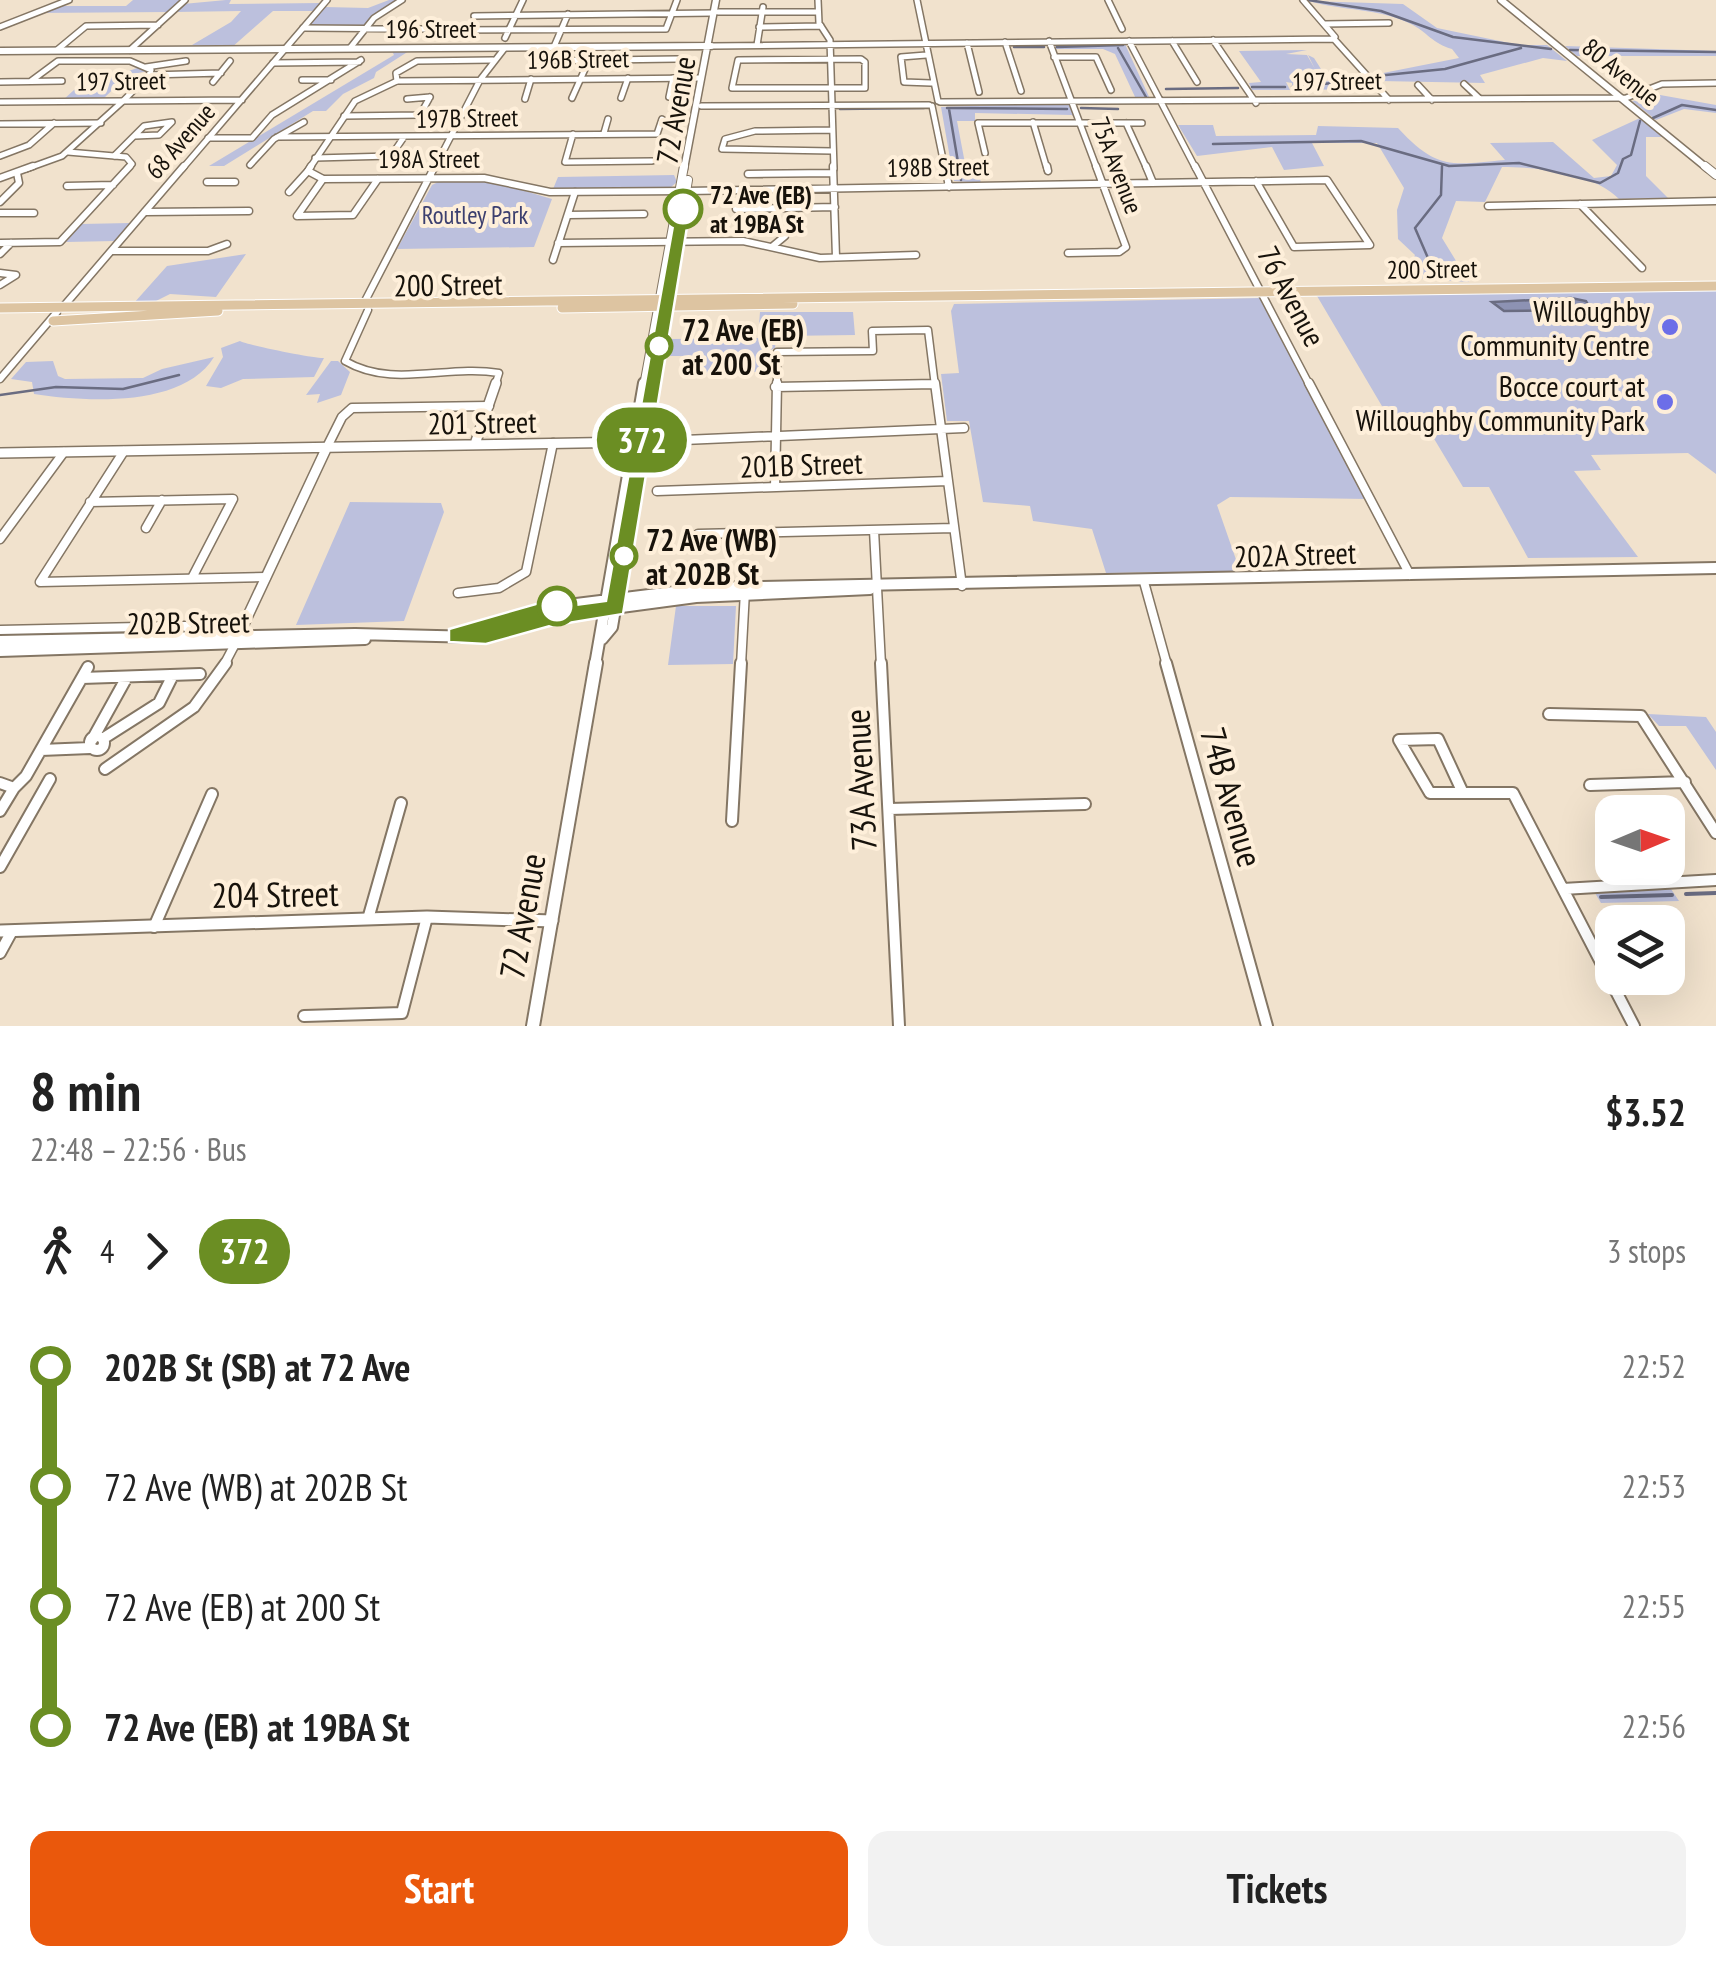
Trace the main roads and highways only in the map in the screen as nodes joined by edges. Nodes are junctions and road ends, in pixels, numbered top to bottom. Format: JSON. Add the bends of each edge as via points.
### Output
{"nodes":[{"id":1,"x":718,"y":0,"type":"edge"},
{"id":2,"x":1501,"y":0,"type":"edge"},
{"id":3,"x":716,"y":12,"type":"junction"},
{"id":4,"x":709,"y":46,"type":"junction"},
{"id":5,"x":0,"y":51,"type":"edge"},
{"id":6,"x":700,"y":93,"type":"junction"},
{"id":7,"x":1716,"y":175,"type":"edge"},
{"id":8,"x":683,"y":190,"type":"junction"},
{"id":9,"x":1716,"y":283,"type":"edge"},
{"id":10,"x":662,"y":303,"type":"junction"},
{"id":11,"x":366,"y":306,"type":"junction"},
{"id":12,"x":0,"y":310,"type":"edge"},
{"id":13,"x":57,"y":313,"type":"junction"},
{"id":14,"x":1716,"y":568,"type":"edge"},
{"id":15,"x":610,"y":604,"type":"junction"},
{"id":16,"x":0,"y":642,"type":"edge"},
{"id":17,"x":236,"y":642,"type":"junction"},
{"id":18,"x":0,"y":651,"type":"edge"},
{"id":19,"x":532,"y":1026,"type":"edge"}],
"edges":[{"from":1,"to":3,"type":"main road","name":"72 Avenue"},
{"from":2,"to":7,"type":"main road","name":"80 Avenue"},
{"from":3,"to":4,"type":"main road","name":"72 Avenue"},
{"from":3,"to":4,"type":"main road","name":"72 Avenue"},
{"from":4,"to":5,"type":"main road","name":"196 Street"},
{"from":4,"to":6,"type":"main road","name":"72 Avenue"},
{"from":4,"to":6,"type":"main road","name":"72 Avenue"},
{"from":6,"to":8,"type":"main road","name":"72 Avenue"},
{"from":6,"to":8,"type":"main road","name":"72 Avenue"},
{"from":8,"to":10,"type":"main road","name":"72 Avenue"},
{"from":9,"to":10,"type":"main road","name":"200 Street"},
{"from":10,"to":11,"type":"main road","name":"200 Street"},
{"from":10,"to":15,"type":"main road","name":"72 Avenue"},
{"from":11,"to":13,"type":"main road","name":"200 Street"},
{"from":11,"to":13,"type":"main road","name":"200 Street"},
{"from":12,"to":13,"type":"main road","name":"200 Street"},
{"from":14,"to":15,"type":"main road","name":"202A Street","via":[[745,592]]},
{"from":15,"to":17,"type":"main road","name":"202B Street","via":[[486,635]]},
{"from":15,"to":19,"type":"main road","name":"72 Avenue","via":[[612,628],[602,640]]},
{"from":16,"to":17,"type":"main road","name":"202B Street"},
{"from":17,"to":18,"type":"main road","name":"202B Street"}]}
